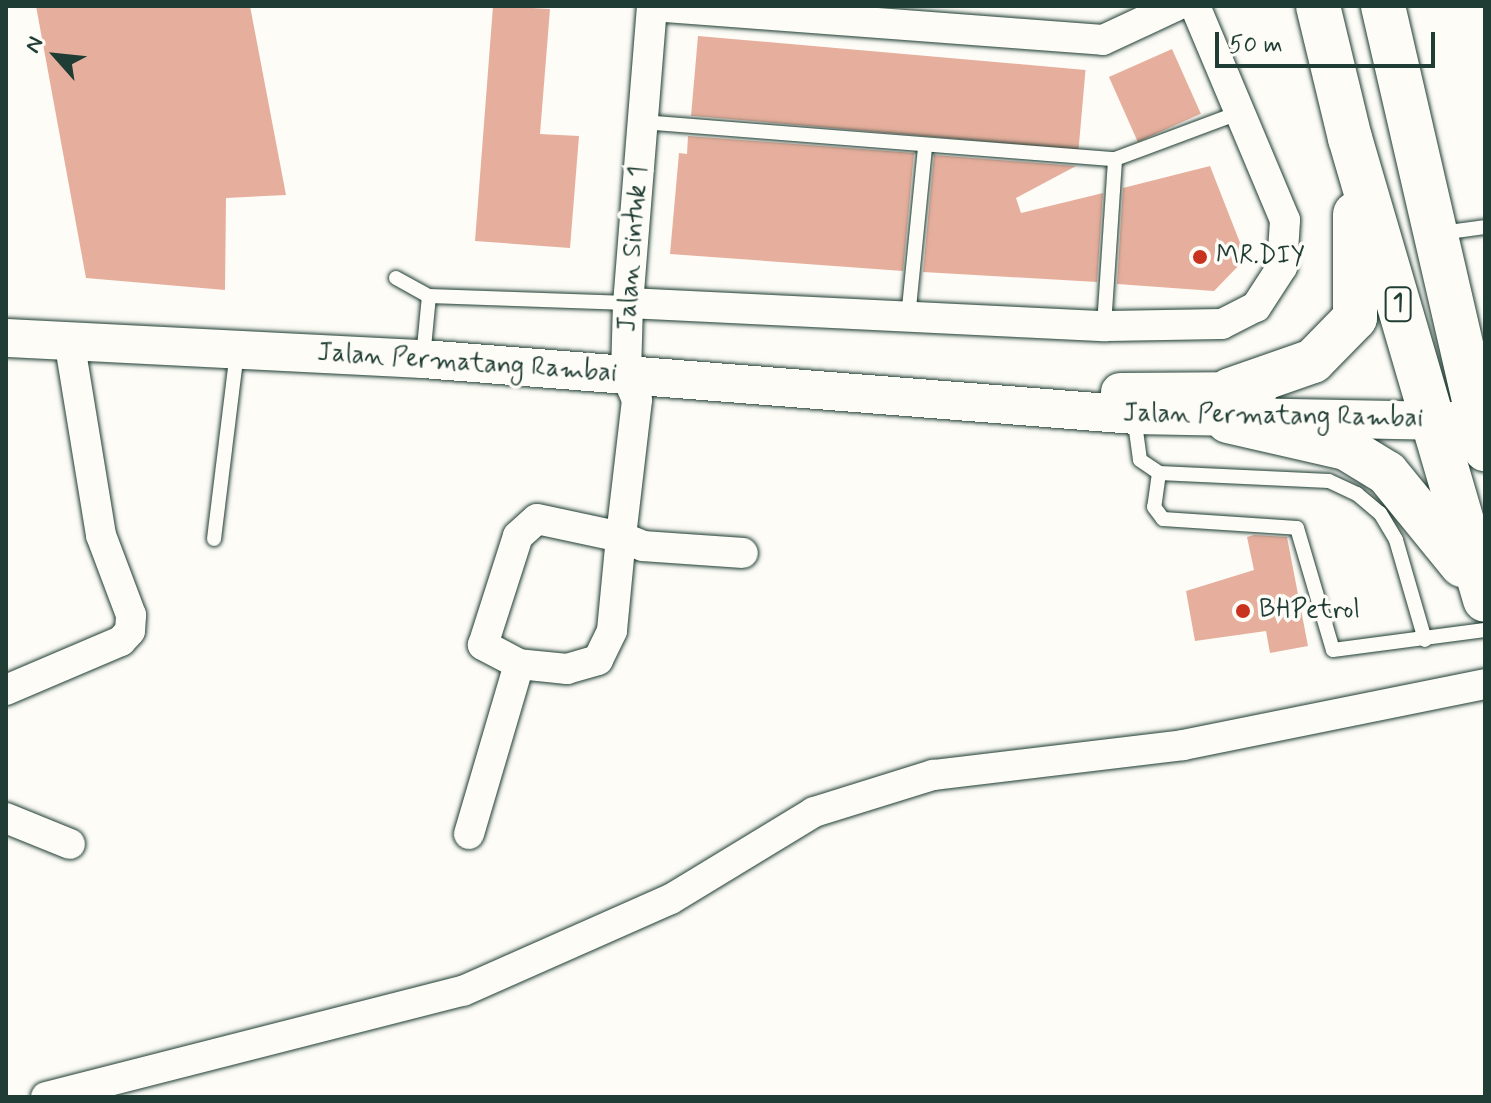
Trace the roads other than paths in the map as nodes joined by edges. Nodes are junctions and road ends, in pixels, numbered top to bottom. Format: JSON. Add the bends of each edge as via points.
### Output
{"nodes":[{"id":1,"x":652,"y":6,"type":"edge"},
{"id":2,"x":1176,"y":6,"type":"edge"},
{"id":3,"x":1195,"y":6,"type":"edge"},
{"id":4,"x":1318,"y":6,"type":"edge"},
{"id":5,"x":1383,"y":6,"type":"edge"},
{"id":6,"x":1241,"y":112,"type":"junction"},
{"id":7,"x":642,"y":122,"type":"junction"},
{"id":8,"x":1350,"y":138,"type":"junction"},
{"id":9,"x":925,"y":147,"type":"junction"},
{"id":10,"x":1115,"y":159,"type":"junction"},
{"id":11,"x":1485,"y":227,"type":"edge"},
{"id":12,"x":1437,"y":233,"type":"junction"},
{"id":13,"x":396,"y":278,"type":"dead end"},
{"id":14,"x":429,"y":296,"type":"junction"},
{"id":15,"x":628,"y":303,"type":"junction"},
{"id":16,"x":908,"y":318,"type":"junction"},
{"id":17,"x":1485,"y":324,"type":"edge"},
{"id":18,"x":1104,"y":326,"type":"junction"},
{"id":19,"x":6,"y":338,"type":"edge"},
{"id":20,"x":69,"y":340,"type":"junction"},
{"id":21,"x":237,"y":352,"type":"junction"},
{"id":22,"x":423,"y":359,"type":"junction"},
{"id":23,"x":626,"y":374,"type":"junction"},
{"id":24,"x":928,"y":395,"type":"junction"},
{"id":25,"x":1229,"y":405,"type":"junction"},
{"id":26,"x":1429,"y":408,"type":"junction"},
{"id":27,"x":1134,"y":415,"type":"junction"},
{"id":28,"x":1480,"y":417,"type":"edge"},
{"id":29,"x":1159,"y":473,"type":"junction"},
{"id":30,"x":621,"y":537,"type":"junction"},
{"id":31,"x":214,"y":539,"type":"dead end"},
{"id":32,"x":743,"y":553,"type":"dead end"},
{"id":33,"x":1484,"y":608,"type":"edge"},
{"id":34,"x":1425,"y":640,"type":"junction"},
{"id":35,"x":519,"y":664,"type":"junction"},
{"id":36,"x":1485,"y":684,"type":"edge"},
{"id":37,"x":6,"y":690,"type":"edge"},
{"id":38,"x":6,"y":818,"type":"edge"},
{"id":39,"x":469,"y":834,"type":"dead end"},
{"id":40,"x":70,"y":844,"type":"dead end"},
{"id":41,"x":46,"y":1097,"type":"edge"}],
"edges":[{"from":1,"to":2,"type":"street","via":[[1103,40]]},
{"from":1,"to":7,"type":"street","name":"Jalan Sintuk 1"},
{"from":3,"to":6,"type":"street"},
{"from":4,"to":8,"type":"highway","number":"1"},
{"from":5,"to":12,"type":"highway","number":"1"},
{"from":6,"to":10,"type":"lane"},
{"from":6,"to":18,"type":"street","via":[[1285,220],[1282,267],[1256,307],[1222,324]]},
{"from":7,"to":9,"type":"lane"},
{"from":7,"to":15,"type":"street","name":"Jalan Sintuk 1"},
{"from":8,"to":25,"type":"highway","via":[[1355,318],[1313,361]]},
{"from":8,"to":26,"type":"highway","number":"1"},
{"from":9,"to":10,"type":"lane"},
{"from":9,"to":16,"type":"lane"},
{"from":10,"to":18,"type":"lane"},
{"from":11,"to":12,"type":"lane"},
{"from":12,"to":17,"type":"highway"},
{"from":12,"to":28,"type":"highway","number":"1"},
{"from":13,"to":14,"type":"lane"},
{"from":14,"to":15,"type":"lane"},
{"from":14,"to":22,"type":"lane"},
{"from":15,"to":16,"type":"street"},
{"from":15,"to":23,"type":"street","name":"Jalan Sintuk 1"},
{"from":16,"to":18,"type":"street"},
{"from":19,"to":20,"type":"street","name":"Jalan Permatang Rambai"},
{"from":20,"to":21,"type":"street","name":"Jalan Permatang Rambai"},
{"from":20,"to":37,"type":"street","via":[[101,535],[131,615],[130,631],[121,641]]},
{"from":21,"to":22,"type":"street","name":"Jalan Permatang Rambai"},
{"from":21,"to":31,"type":"lane"},
{"from":22,"to":23,"type":"street","name":"Jalan Permatang Rambai"},
{"from":23,"to":24,"type":"street","name":"Jalan Permatang Rambai"},
{"from":23,"to":30,"type":"street","name":"Jalan Sintuk 1","via":[[637,400]]},
{"from":24,"to":25,"type":"street","name":"Jalan Permatang Rambai"},
{"from":24,"to":27,"type":"street","name":"Jalan Permatang Rambai"},
{"from":25,"to":26,"type":"street","name":"Jalan Permatang Rambai"},
{"from":25,"to":27,"type":"street","name":"Jalan Permatang Rambai"},
{"from":25,"to":33,"type":"highway","via":[[1346,448],[1387,473]]},
{"from":26,"to":28,"type":"street","name":"Jalan Permatang Rambai"},
{"from":26,"to":33,"type":"highway","number":"1"},
{"from":27,"to":29,"type":"lane","via":[[1140,460]]},
{"from":29,"to":34,"type":"lane","via":[[1329,481],[1357,494],[1380,513],[1396,540]]},
{"from":29,"to":34,"type":"lane","via":[[1154,507],[1163,519],[1297,528],[1333,650]]},
{"from":30,"to":32,"type":"street","name":"Jalan Sintuk 1","via":[[643,546]]},
{"from":30,"to":35,"type":"street","name":"Jalan Sintuk 1","via":[[612,631],[598,660],[567,669]]},
{"from":30,"to":35,"type":"street","name":"Jalan Sintuk 1","via":[[537,519],[526,524],[483,634],[492,653]]},
{"from":33,"to":34,"type":"lane"},
{"from":35,"to":39,"type":"street"},
{"from":36,"to":41,"type":"street","via":[[1183,745],[933,775],[814,812],[671,899],[463,991]]},
{"from":38,"to":40,"type":"street"}]}
